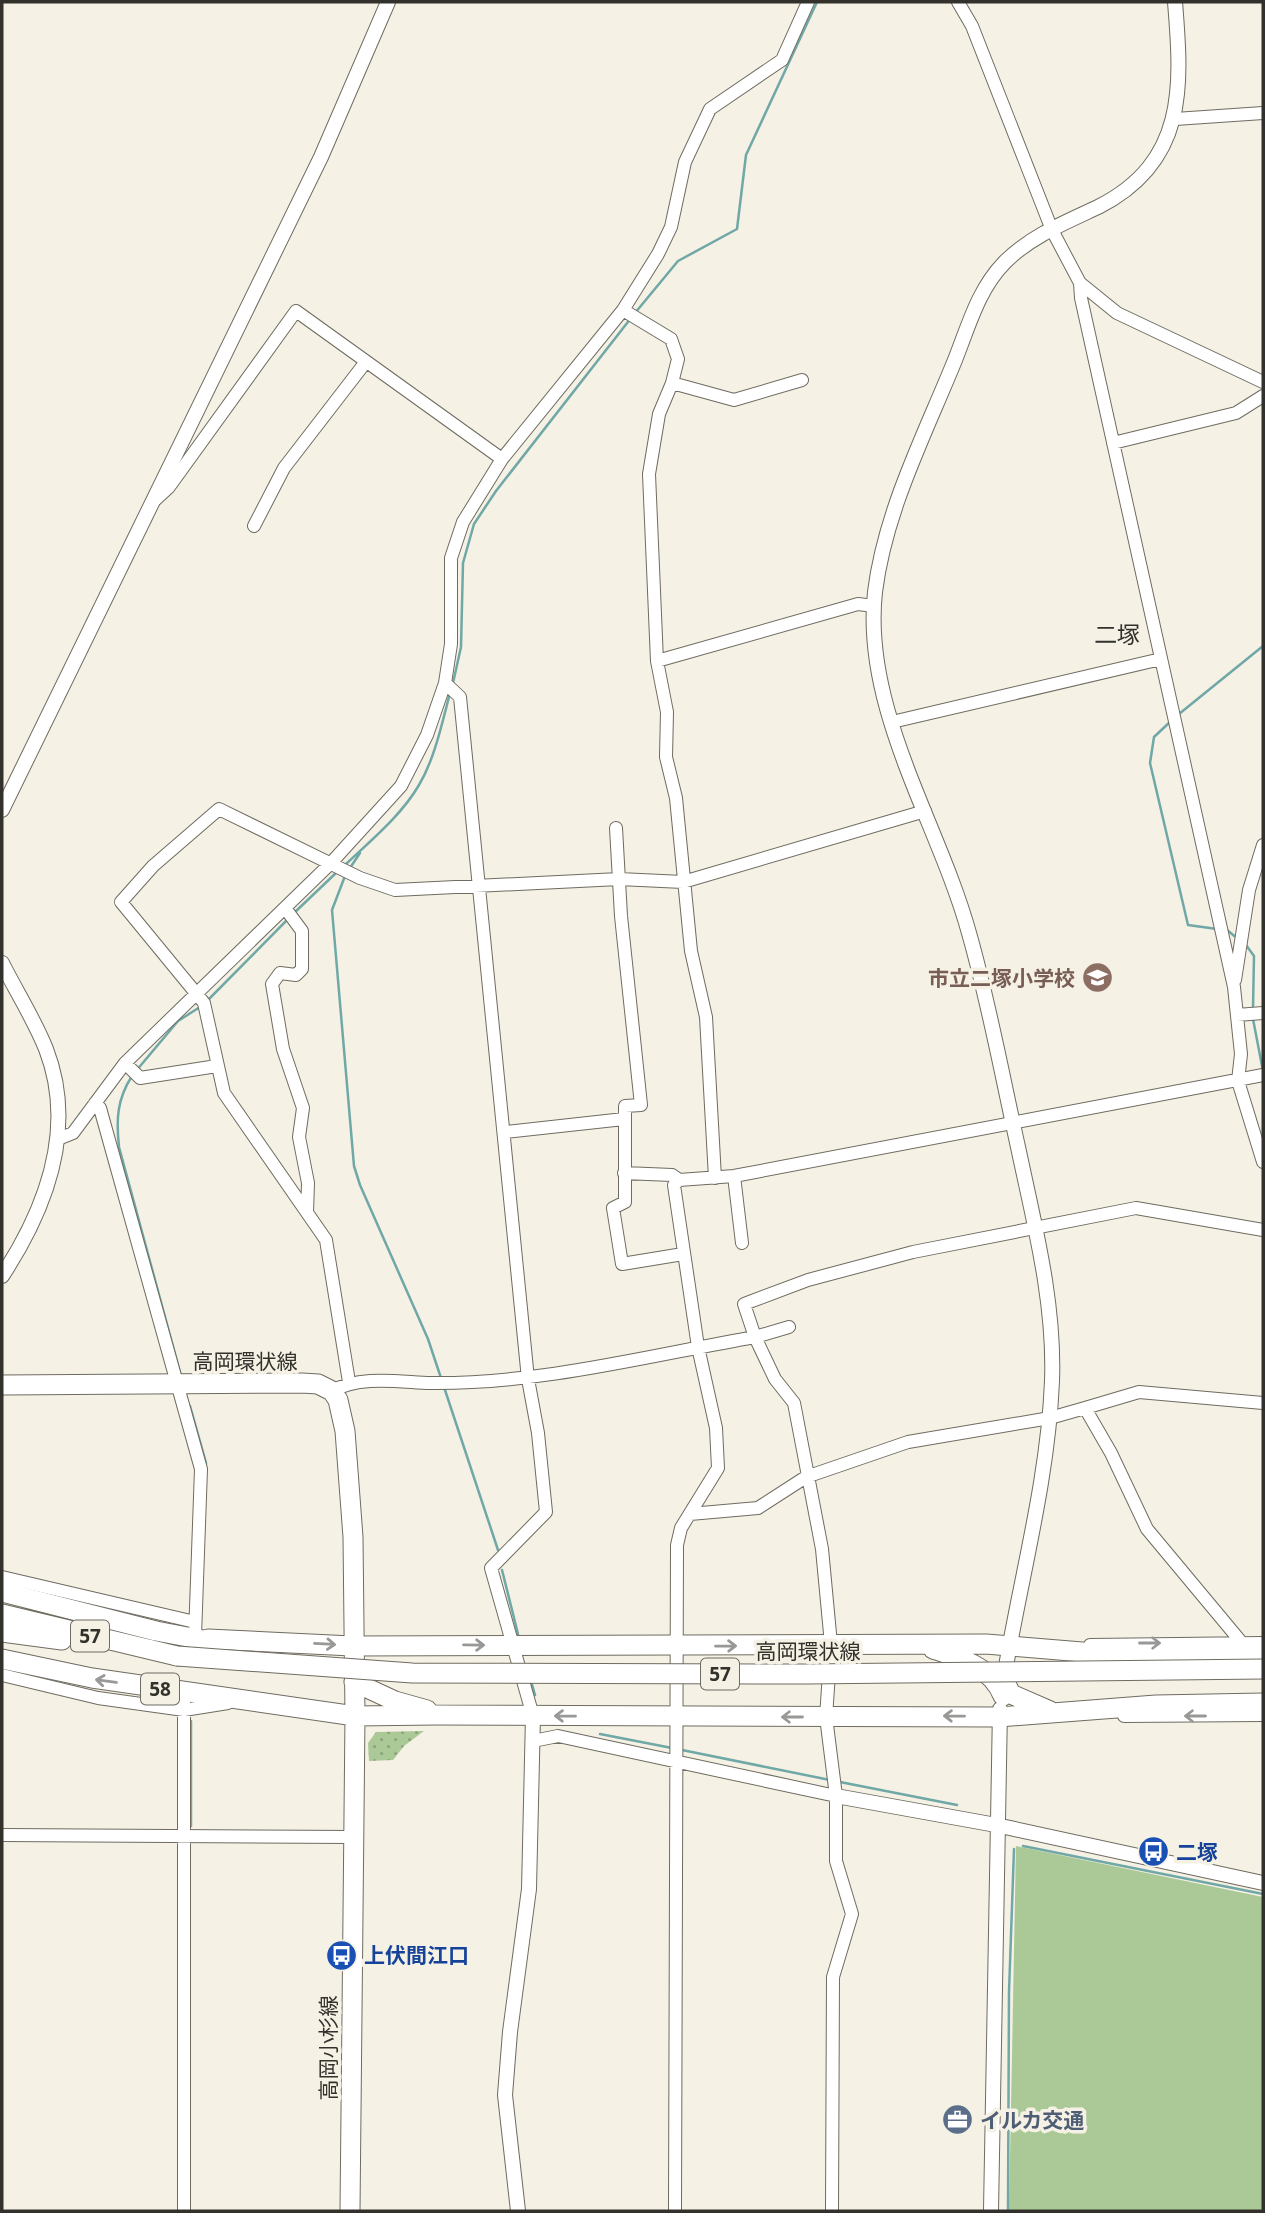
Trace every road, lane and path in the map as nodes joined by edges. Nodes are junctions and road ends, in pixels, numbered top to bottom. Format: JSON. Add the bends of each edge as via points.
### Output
{"nodes":[{"id":1,"x":388,"y":2,"type":"edge"},
{"id":2,"x":808,"y":2,"type":"edge"},
{"id":3,"x":958,"y":2,"type":"edge"},
{"id":4,"x":1175,"y":2,"type":"edge"},
{"id":5,"x":1263,"y":113,"type":"edge"},
{"id":6,"x":1175,"y":118,"type":"junction"},
{"id":7,"x":1052,"y":230,"type":"junction"},
{"id":8,"x":1080,"y":283,"type":"junction"},
{"id":9,"x":623,"y":310,"type":"junction"},
{"id":10,"x":365,"y":363,"type":"junction"},
{"id":11,"x":802,"y":380,"type":"dead end"},
{"id":12,"x":1263,"y":382,"type":"edge"},
{"id":13,"x":673,"y":383,"type":"junction"},
{"id":14,"x":1263,"y":396,"type":"edge"},
{"id":15,"x":1113,"y":443,"type":"junction"},
{"id":16,"x":502,"y":460,"type":"junction"},
{"id":17,"x":147,"y":508,"type":"junction"},
{"id":18,"x":254,"y":526,"type":"dead end"},
{"id":19,"x":874,"y":606,"type":"junction"},
{"id":20,"x":1161,"y":659,"type":"junction"},
{"id":21,"x":657,"y":662,"type":"junction"},
{"id":22,"x":445,"y":683,"type":"junction"},
{"id":23,"x":892,"y":722,"type":"junction"},
{"id":24,"x":2,"y":810,"type":"edge"},
{"id":25,"x":925,"y":811,"type":"junction"},
{"id":26,"x":616,"y":828,"type":"dead end"},
{"id":27,"x":1263,"y":845,"type":"edge"},
{"id":28,"x":331,"y":863,"type":"junction"},
{"id":29,"x":619,"y":879,"type":"junction"},
{"id":30,"x":683,"y":882,"type":"junction"},
{"id":31,"x":480,"y":886,"type":"junction"},
{"id":32,"x":285,"y":908,"type":"junction"},
{"id":33,"x":2,"y":963,"type":"edge"},
{"id":34,"x":1234,"y":987,"type":"junction"},
{"id":35,"x":197,"y":995,"type":"junction"},
{"id":36,"x":1263,"y":1013,"type":"edge"},
{"id":37,"x":1237,"y":1015,"type":"junction"},
{"id":38,"x":125,"y":1063,"type":"junction"},
{"id":39,"x":217,"y":1066,"type":"junction"},
{"id":40,"x":1263,"y":1075,"type":"edge"},
{"id":41,"x":1238,"y":1081,"type":"junction"},
{"id":42,"x":95,"y":1103,"type":"junction"},
{"id":43,"x":624,"y":1119,"type":"junction"},
{"id":44,"x":1012,"y":1121,"type":"junction"},
{"id":45,"x":505,"y":1132,"type":"junction"},
{"id":46,"x":58,"y":1139,"type":"junction"},
{"id":47,"x":1263,"y":1162,"type":"edge"},
{"id":48,"x":624,"y":1173,"type":"junction"},
{"id":49,"x":734,"y":1176,"type":"junction"},
{"id":50,"x":715,"y":1178,"type":"junction"},
{"id":51,"x":679,"y":1180,"type":"junction"},
{"id":52,"x":307,"y":1212,"type":"junction"},
{"id":53,"x":1035,"y":1226,"type":"junction"},
{"id":54,"x":1263,"y":1230,"type":"edge"},
{"id":55,"x":742,"y":1242,"type":"dead end"},
{"id":56,"x":683,"y":1254,"type":"junction"},
{"id":57,"x":2,"y":1276,"type":"edge"},
{"id":58,"x":789,"y":1327,"type":"dead end"},
{"id":59,"x":755,"y":1337,"type":"junction"},
{"id":60,"x":698,"y":1347,"type":"junction"},
{"id":61,"x":528,"y":1379,"type":"junction"},
{"id":62,"x":179,"y":1384,"type":"junction"},
{"id":63,"x":2,"y":1385,"type":"edge"},
{"id":64,"x":340,"y":1386,"type":"junction"},
{"id":65,"x":1263,"y":1403,"type":"edge"},
{"id":66,"x":1085,"y":1408,"type":"junction"},
{"id":67,"x":1050,"y":1418,"type":"junction"},
{"id":68,"x":806,"y":1477,"type":"junction"},
{"id":69,"x":690,"y":1514,"type":"junction"},
{"id":70,"x":2,"y":1577,"type":"edge"},
{"id":71,"x":2,"y":1592,"type":"edge"},
{"id":72,"x":2,"y":1614,"type":"edge"},
{"id":73,"x":2,"y":1632,"type":"edge"},
{"id":74,"x":199,"y":1632,"type":"junction"},
{"id":75,"x":1242,"y":1643,"type":"junction"},
{"id":76,"x":1263,"y":1643,"type":"edge"},
{"id":77,"x":406,"y":1644,"type":"junction"},
{"id":78,"x":831,"y":1644,"type":"junction"},
{"id":79,"x":915,"y":1644,"type":"junction"},
{"id":80,"x":352,"y":1646,"type":"junction"},
{"id":81,"x":514,"y":1646,"type":"junction"},
{"id":82,"x":677,"y":1647,"type":"junction"},
{"id":83,"x":1010,"y":1647,"type":"junction"},
{"id":84,"x":1058,"y":1648,"type":"junction"},
{"id":85,"x":177,"y":1656,"type":"junction"},
{"id":86,"x":1263,"y":1656,"type":"edge"},
{"id":87,"x":2,"y":1659,"type":"edge"},
{"id":88,"x":1263,"y":1669,"type":"edge"},
{"id":89,"x":2,"y":1675,"type":"edge"},
{"id":90,"x":354,"y":1680,"type":"junction"},
{"id":91,"x":1003,"y":1688,"type":"junction"},
{"id":92,"x":184,"y":1701,"type":"junction"},
{"id":93,"x":1263,"y":1703,"type":"edge"},
{"id":94,"x":320,"y":1711,"type":"junction"},
{"id":95,"x":1060,"y":1712,"type":"junction"},
{"id":96,"x":445,"y":1715,"type":"junction"},
{"id":97,"x":355,"y":1716,"type":"junction"},
{"id":98,"x":533,"y":1716,"type":"junction"},
{"id":99,"x":1263,"y":1716,"type":"edge"},
{"id":100,"x":677,"y":1717,"type":"junction"},
{"id":101,"x":826,"y":1717,"type":"junction"},
{"id":102,"x":999,"y":1717,"type":"junction"},
{"id":103,"x":533,"y":1741,"type":"junction"},
{"id":104,"x":677,"y":1763,"type":"junction"},
{"id":105,"x":836,"y":1796,"type":"junction"},
{"id":106,"x":996,"y":1825,"type":"junction"},
{"id":107,"x":2,"y":1835,"type":"edge"},
{"id":108,"x":183,"y":1835,"type":"junction"},
{"id":109,"x":352,"y":1837,"type":"junction"},
{"id":110,"x":1263,"y":1882,"type":"edge"},
{"id":111,"x":184,"y":2211,"type":"edge"},
{"id":112,"x":349,"y":2211,"type":"edge"},
{"id":113,"x":517,"y":2211,"type":"edge"},
{"id":114,"x":675,"y":2211,"type":"edge"},
{"id":115,"x":832,"y":2211,"type":"edge"},
{"id":116,"x":991,"y":2211,"type":"edge"}],
"edges":[{"from":1,"to":17,"type":"street","via":[[315,169]]},
{"from":2,"to":9,"type":"street","via":[[782,60],[710,109],[685,162],[671,227]]},
{"from":3,"to":7,"type":"street","via":[[972,26]]},
{"from":4,"to":6,"type":"street","via":[[1180,65]]},
{"from":5,"to":6,"type":"street"},
{"from":6,"to":7,"type":"street","via":[[1159,152],[1140,177],[1114,199]]},
{"from":7,"to":8,"type":"street"},
{"from":7,"to":19,"type":"street","via":[[1003,264],[976,304],[896,509]]},
{"from":8,"to":12,"type":"street","via":[[1117,313]]},
{"from":8,"to":15,"type":"street"},
{"from":9,"to":13,"type":"street","via":[[671,339],[678,359]]},
{"from":9,"to":16,"type":"street"},
{"from":10,"to":16,"type":"street"},
{"from":10,"to":17,"type":"street","via":[[296,311],[169,487]]},
{"from":10,"to":18,"type":"street","via":[[284,468]]},
{"from":11,"to":13,"type":"street","via":[[734,400]]},
{"from":13,"to":21,"type":"street","via":[[659,414],[649,474]]},
{"from":14,"to":15,"type":"street","via":[[1236,413]]},
{"from":15,"to":20,"type":"street"},
{"from":16,"to":22,"type":"street","via":[[463,522],[451,558],[451,644]]},
{"from":17,"to":24,"type":"street"},
{"from":19,"to":21,"type":"street","via":[[858,604]]},
{"from":19,"to":23,"type":"street","via":[[877,668]]},
{"from":20,"to":23,"type":"street"},
{"from":20,"to":34,"type":"street"},
{"from":21,"to":30,"type":"street","via":[[667,712],[666,758],[676,798]]},
{"from":22,"to":28,"type":"street","via":[[427,735],[401,786]]},
{"from":22,"to":31,"type":"street","via":[[460,697]]},
{"from":23,"to":25,"type":"street"},
{"from":25,"to":30,"type":"street"},
{"from":25,"to":44,"type":"street","via":[[968,927]]},
{"from":26,"to":29,"type":"street"},
{"from":27,"to":34,"type":"street","via":[[1248,890]]},
{"from":28,"to":31,"type":"street","via":[[395,890]]},
{"from":28,"to":32,"type":"street"},
{"from":28,"to":35,"type":"street","via":[[219,809],[153,866],[121,902]]},
{"from":29,"to":30,"type":"street"},
{"from":29,"to":31,"type":"street"},
{"from":29,"to":43,"type":"street","via":[[641,1105],[625,1106]]},
{"from":30,"to":50,"type":"street","via":[[691,951],[706,1017]]},
{"from":31,"to":45,"type":"street"},
{"from":32,"to":35,"type":"street"},
{"from":32,"to":52,"type":"street","via":[[302,931],[302,969],[296,975],[279,974],[272,984],[283,1049],[303,1108],[299,1137],[308,1183]]},
{"from":33,"to":46,"type":"street","via":[[46,1049]]},
{"from":34,"to":37,"type":"street"},
{"from":35,"to":38,"type":"street"},
{"from":35,"to":39,"type":"street","via":[[204,1003]]},
{"from":36,"to":37,"type":"street"},
{"from":37,"to":41,"type":"street"},
{"from":38,"to":39,"type":"street","via":[[140,1078]]},
{"from":38,"to":42,"type":"street"},
{"from":39,"to":52,"type":"street","via":[[224,1093]]},
{"from":40,"to":41,"type":"street"},
{"from":41,"to":44,"type":"street"},
{"from":41,"to":47,"type":"street"},
{"from":42,"to":46,"type":"street","via":[[73,1133]]},
{"from":42,"to":62,"type":"street"},
{"from":43,"to":45,"type":"street"},
{"from":43,"to":48,"type":"street"},
{"from":44,"to":49,"type":"street"},
{"from":44,"to":53,"type":"street"},
{"from":45,"to":61,"type":"street"},
{"from":46,"to":57,"type":"street","via":[[45,1198]]},
{"from":48,"to":51,"type":"street","via":[[671,1175]]},
{"from":48,"to":56,"type":"street","via":[[625,1202],[613,1208],[622,1264]]},
{"from":49,"to":50,"type":"street"},
{"from":49,"to":55,"type":"street"},
{"from":50,"to":51,"type":"street"},
{"from":51,"to":56,"type":"street","via":[[674,1185]]},
{"from":52,"to":64,"type":"street","via":[[326,1240]]},
{"from":53,"to":54,"type":"street","via":[[1136,1208]]},
{"from":53,"to":59,"type":"street","via":[[900,1255],[808,1280],[744,1304]]},
{"from":53,"to":67,"type":"street","via":[[1052,1342]]},
{"from":56,"to":60,"type":"street"},
{"from":58,"to":59,"type":"street"},
{"from":59,"to":60,"type":"street"},
{"from":59,"to":68,"type":"street","via":[[775,1378],[794,1403]]},
{"from":60,"to":61,"type":"street"},
{"from":60,"to":69,"type":"street","via":[[716,1428],[718,1468]]},
{"from":61,"to":64,"type":"street"},
{"from":61,"to":81,"type":"street","via":[[546,1512],[491,1568]]},
{"from":62,"to":63,"type":"main road","name":"高岡環状線"},
{"from":62,"to":64,"type":"main road","name":"高岡環状線"},
{"from":62,"to":74,"type":"street","via":[[201,1469]]},
{"from":64,"to":80,"type":"main road","via":[[353,1537]]},
{"from":65,"to":66,"type":"street","via":[[1139,1392]]},
{"from":66,"to":67,"type":"street"},
{"from":66,"to":75,"type":"street","via":[[1147,1529]]},
{"from":67,"to":68,"type":"street","via":[[908,1442]]},
{"from":67,"to":83,"type":"street"},
{"from":68,"to":69,"type":"street","via":[[758,1508]]},
{"from":68,"to":78,"type":"street","via":[[822,1549]]},
{"from":69,"to":82,"type":"street","via":[[677,1545]]},
{"from":70,"to":74,"type":"street"},
{"from":71,"to":74,"type":"main road","via":[[156,1631]]},
{"from":72,"to":85,"type":"main road","name":"高岡環状線","number":"57"},
{"from":73,"to":85,"type":"main road","name":"高岡環状線","number":"57"},
{"from":74,"to":80,"type":"main road","one_way":true},
{"from":74,"to":90,"type":"main road","via":[[235,1648],[299,1657]]},
{"from":75,"to":76,"type":"street"},
{"from":84,"to":75,"type":"street","one_way":true},
{"from":77,"to":80,"type":"main road","number":"57"},
{"from":77,"to":81,"type":"main road","number":"57","one_way":true},
{"from":77,"to":90,"type":"main road"},
{"from":78,"to":79,"type":"main road","number":"57"},
{"from":82,"to":78,"type":"main road","number":"57","one_way":true},
{"from":78,"to":101,"type":"street"},
{"from":79,"to":83,"type":"main road","number":"57"},
{"from":79,"to":91,"type":"main road","via":[[981,1669]]},
{"from":80,"to":90,"type":"main road"},
{"from":81,"to":82,"type":"main road","number":"57"},
{"from":81,"to":98,"type":"street"},
{"from":82,"to":100,"type":"street"},
{"from":83,"to":84,"type":"main road","number":"57"},
{"from":83,"to":91,"type":"street"},
{"from":84,"to":86,"type":"main road","number":"57","via":[[1143,1657]]},
{"from":85,"to":88,"type":"main road","name":"高岡環状線","number":"57","bridge":true,"via":[[412,1673]]},
{"from":92,"to":87,"type":"main road","number":"58","one_way":true},
{"from":89,"to":92,"type":"street","via":[[98,1698]]},
{"from":90,"to":94,"type":"main road"},
{"from":90,"to":96,"type":"main road","via":[[395,1701]]},
{"from":90,"to":97,"type":"main road"},
{"from":91,"to":95,"type":"main road"},
{"from":91,"to":102,"type":"street"},
{"from":92,"to":94,"type":"main road","number":"58","via":[[243,1700]]},
{"from":92,"to":108,"type":"street"},
{"from":93,"to":95,"type":"main road","number":"57"},
{"from":94,"to":97,"type":"main road","number":"58"},
{"from":99,"to":95,"type":"street","one_way":true},
{"from":95,"to":102,"type":"main road","number":"57"},
{"from":96,"to":97,"type":"main road","number":"57"},
{"from":96,"to":98,"type":"main road","number":"57"},
{"from":97,"to":109,"type":"main road","name":"高岡小杉線"},
{"from":100,"to":98,"type":"main road","number":"57","one_way":true},
{"from":98,"to":103,"type":"street"},
{"from":101,"to":100,"type":"main road","number":"57","one_way":true},
{"from":100,"to":104,"type":"street"},
{"from":102,"to":101,"type":"main road","number":"57","one_way":true},
{"from":101,"to":105,"type":"street"},
{"from":102,"to":106,"type":"street"},
{"from":103,"to":104,"type":"street","via":[[558,1736]]},
{"from":103,"to":113,"type":"street","via":[[528,1889],[505,2095]]},
{"from":104,"to":105,"type":"street"},
{"from":104,"to":114,"type":"street"},
{"from":105,"to":106,"type":"street"},
{"from":105,"to":115,"type":"street","via":[[836,1861],[852,1914],[833,1977]]},
{"from":106,"to":110,"type":"street"},
{"from":106,"to":116,"type":"street"},
{"from":107,"to":108,"type":"street"},
{"from":108,"to":109,"type":"street"},
{"from":108,"to":111,"type":"street"},
{"from":109,"to":112,"type":"main road","name":"高岡小杉線"}]}
